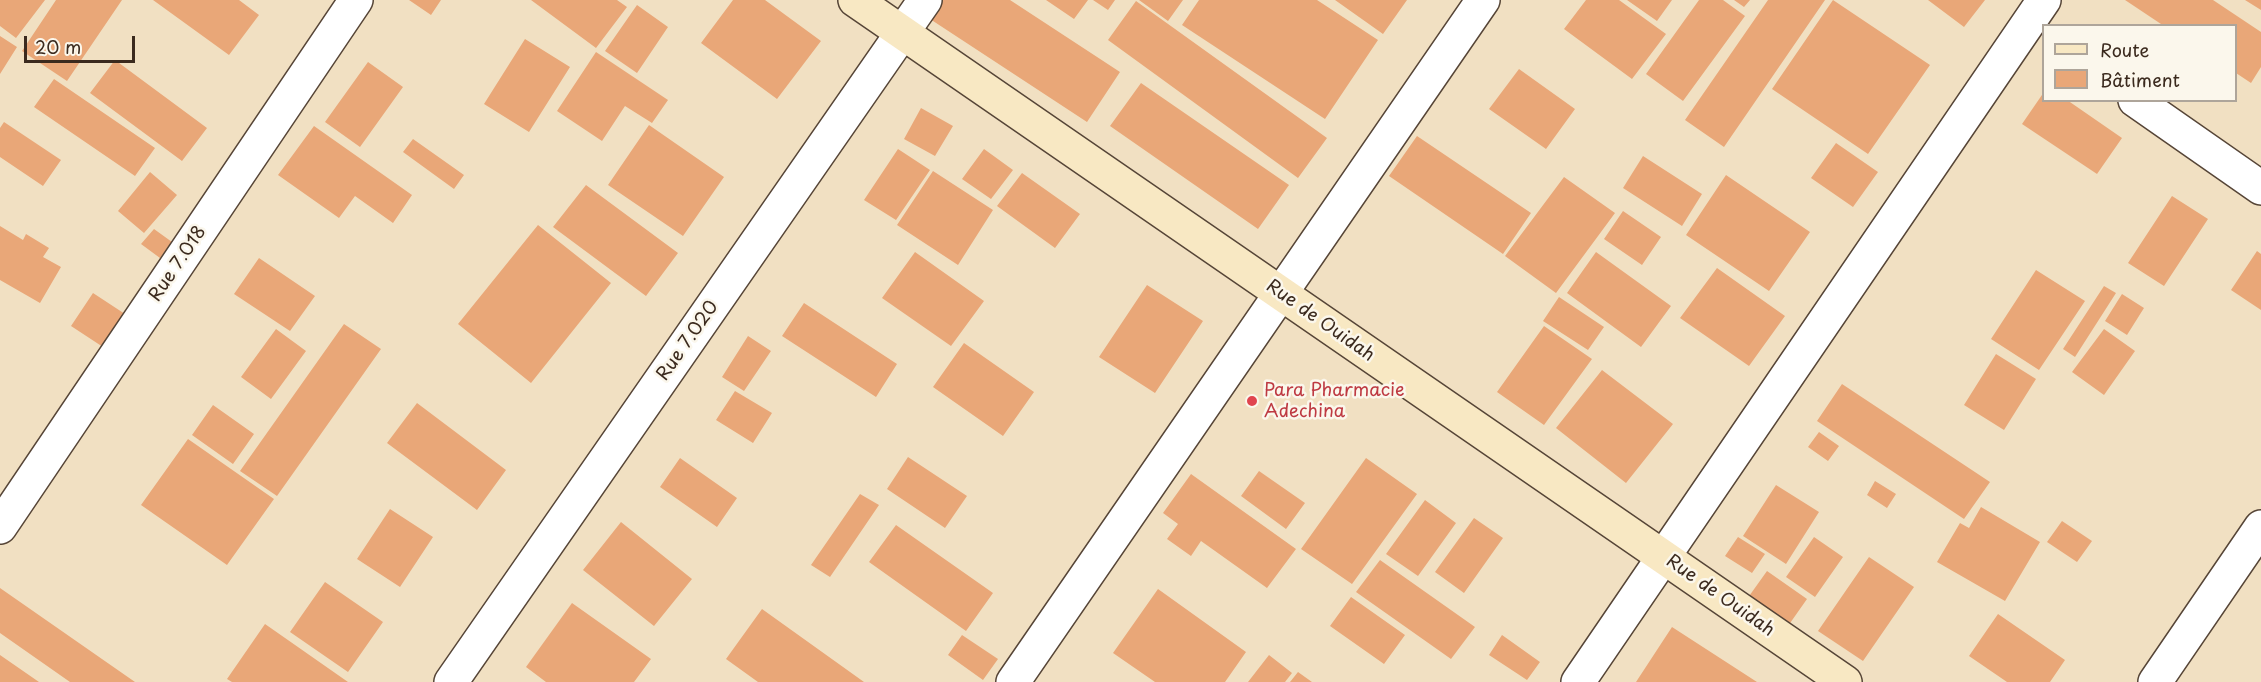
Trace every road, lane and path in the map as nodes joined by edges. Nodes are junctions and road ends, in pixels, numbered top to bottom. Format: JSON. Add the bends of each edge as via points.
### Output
{"nodes":[{"id":1,"x":356,"y":0,"type":"edge"},
{"id":2,"x":855,"y":0,"type":"edge"},
{"id":3,"x":925,"y":0,"type":"edge"},
{"id":4,"x":1483,"y":0,"type":"edge"},
{"id":5,"x":2038,"y":20,"type":"edge"},
{"id":6,"x":902,"y":33,"type":"junction"},
{"id":7,"x":2138,"y":102,"type":"edge"},
{"id":8,"x":2261,"y":188,"type":"edge"},
{"id":9,"x":1281,"y":294,"type":"junction"},
{"id":10,"x":0,"y":527,"type":"edge"},
{"id":11,"x":2261,"y":527,"type":"edge"},
{"id":12,"x":1663,"y":557,"type":"junction"},
{"id":13,"x":451,"y":682,"type":"edge"},
{"id":14,"x":1013,"y":682,"type":"edge"},
{"id":15,"x":1578,"y":682,"type":"edge"},
{"id":16,"x":1845,"y":682,"type":"edge"},
{"id":17,"x":2155,"y":682,"type":"edge"}],
"edges":[{"from":1,"to":10,"type":"street","name":"Rue 7.018"},
{"from":2,"to":6,"type":"main road","name":"Rue de Ouidah"},
{"from":3,"to":6,"type":"street","name":"Rue 7.020"},
{"from":4,"to":9,"type":"street"},
{"from":5,"to":12,"type":"street"},
{"from":6,"to":9,"type":"main road","name":"Rue de Ouidah"},
{"from":6,"to":13,"type":"street","name":"Rue 7.020"},
{"from":7,"to":8,"type":"street"},
{"from":9,"to":12,"type":"main road","name":"Rue de Ouidah"},
{"from":9,"to":14,"type":"street"},
{"from":11,"to":17,"type":"street"},
{"from":12,"to":15,"type":"street"},
{"from":12,"to":16,"type":"main road","name":"Rue de Ouidah"}]}
